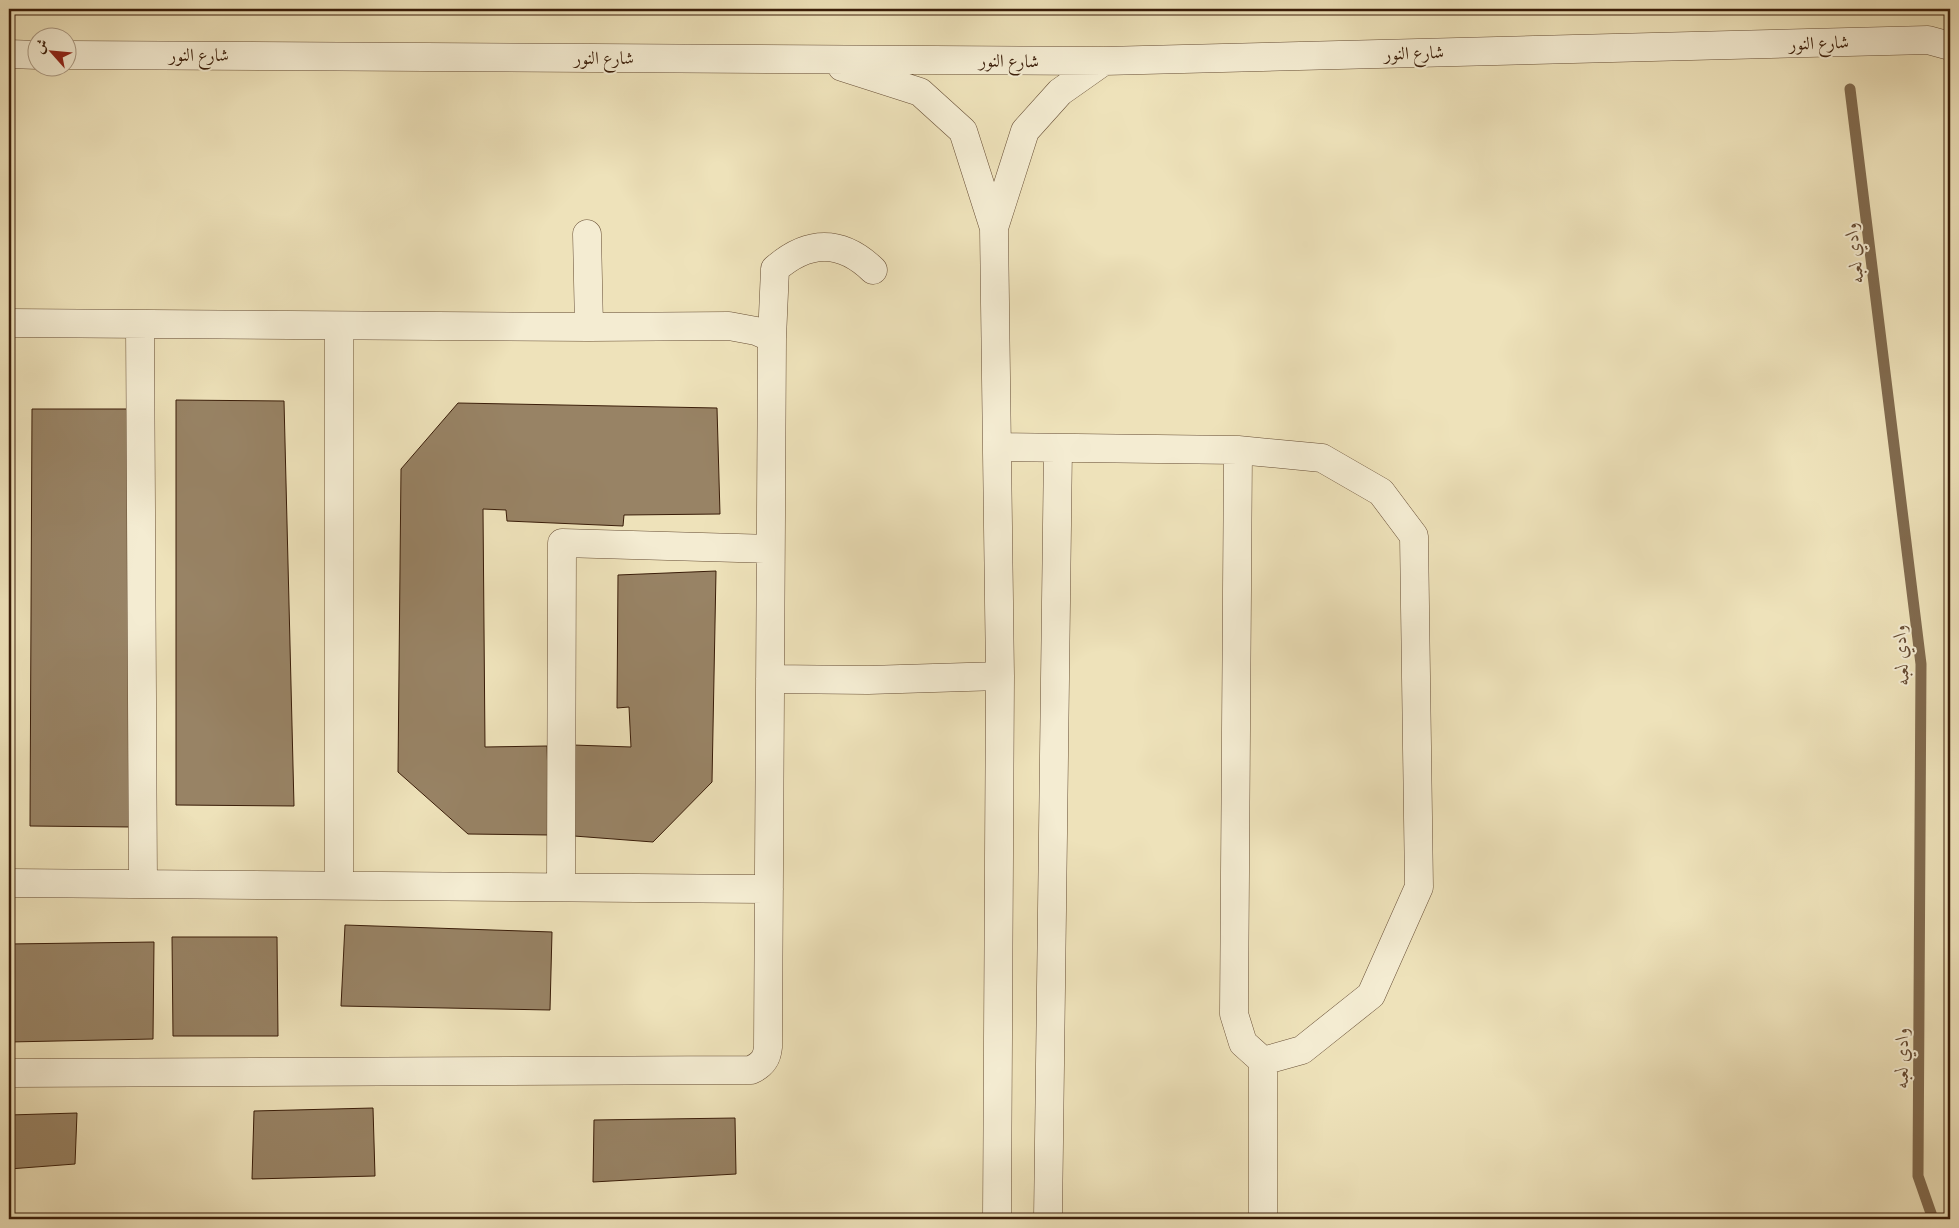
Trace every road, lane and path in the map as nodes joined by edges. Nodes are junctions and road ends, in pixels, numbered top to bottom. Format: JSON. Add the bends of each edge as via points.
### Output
{"nodes":[{"id":1,"x":1950,"y":46,"type":"edge"},
{"id":2,"x":9,"y":54,"type":"edge"},
{"id":3,"x":28,"y":55,"type":"edge"},
{"id":4,"x":78,"y":55,"type":"edge"},
{"id":5,"x":814,"y":59,"type":"junction"},
{"id":6,"x":1104,"y":62,"type":"junction"},
{"id":7,"x":994,"y":228,"type":"junction"},
{"id":8,"x":587,"y":234,"type":"dead end"},
{"id":9,"x":873,"y":270,"type":"dead end"},
{"id":10,"x":9,"y":323,"type":"edge"},
{"id":11,"x":140,"y":324,"type":"junction"},
{"id":12,"x":339,"y":326,"type":"junction"},
{"id":13,"x":589,"y":327,"type":"junction"},
{"id":14,"x":772,"y":338,"type":"junction"},
{"id":15,"x":997,"y":447,"type":"junction"},
{"id":16,"x":1058,"y":448,"type":"junction"},
{"id":17,"x":1238,"y":450,"type":"junction"},
{"id":18,"x":770,"y":549,"type":"junction"},
{"id":19,"x":1000,"y":676,"type":"junction"},
{"id":20,"x":770,"y":679,"type":"junction"},
{"id":21,"x":9,"y":883,"type":"edge"},
{"id":22,"x":143,"y":884,"type":"junction"},
{"id":23,"x":338,"y":885,"type":"junction"},
{"id":24,"x":561,"y":887,"type":"junction"},
{"id":25,"x":769,"y":889,"type":"junction"},
{"id":26,"x":1263,"y":1061,"type":"junction"},
{"id":27,"x":9,"y":1073,"type":"edge"},
{"id":28,"x":997,"y":1219,"type":"edge"},
{"id":29,"x":1048,"y":1219,"type":"edge"},
{"id":30,"x":1263,"y":1219,"type":"edge"}],
"edges":[{"from":1,"to":6,"type":"street","name":"شارع النور","via":[[1928,40]]},
{"from":2,"to":3,"type":"street"},
{"from":4,"to":5,"type":"street","name":"شارع النور"},
{"from":5,"to":6,"type":"street","name":"شارع النور"},
{"from":5,"to":7,"type":"street","via":[[920,92],[963,131]]},
{"from":6,"to":7,"type":"street","via":[[1060,92],[1026,131]]},
{"from":7,"to":15,"type":"street"},
{"from":8,"to":13,"type":"street"},
{"from":9,"to":14,"type":"street","via":[[847,251],[831,247],[815,247],[786,259],[775,270]]},
{"from":10,"to":11,"type":"street"},
{"from":11,"to":12,"type":"street"},
{"from":11,"to":22,"type":"street"},
{"from":12,"to":13,"type":"street"},
{"from":12,"to":23,"type":"street"},
{"from":13,"to":14,"type":"street","via":[[729,326]]},
{"from":14,"to":18,"type":"street"},
{"from":15,"to":16,"type":"street"},
{"from":15,"to":19,"type":"street"},
{"from":16,"to":17,"type":"street"},
{"from":16,"to":29,"type":"street"},
{"from":17,"to":26,"type":"street","via":[[1234,1014],[1243,1043]]},
{"from":17,"to":26,"type":"street","via":[[1322,458],[1381,492],[1414,536],[1419,887],[1371,994],[1302,1050]]},
{"from":18,"to":20,"type":"street"},
{"from":18,"to":24,"type":"street","via":[[562,543]]},
{"from":19,"to":20,"type":"street"},
{"from":19,"to":28,"type":"street"},
{"from":20,"to":25,"type":"street"},
{"from":21,"to":22,"type":"street"},
{"from":22,"to":23,"type":"street"},
{"from":23,"to":24,"type":"street"},
{"from":24,"to":25,"type":"street"},
{"from":25,"to":27,"type":"street","via":[[768,1047],[762,1063],[751,1070]]},
{"from":26,"to":30,"type":"street"}]}
